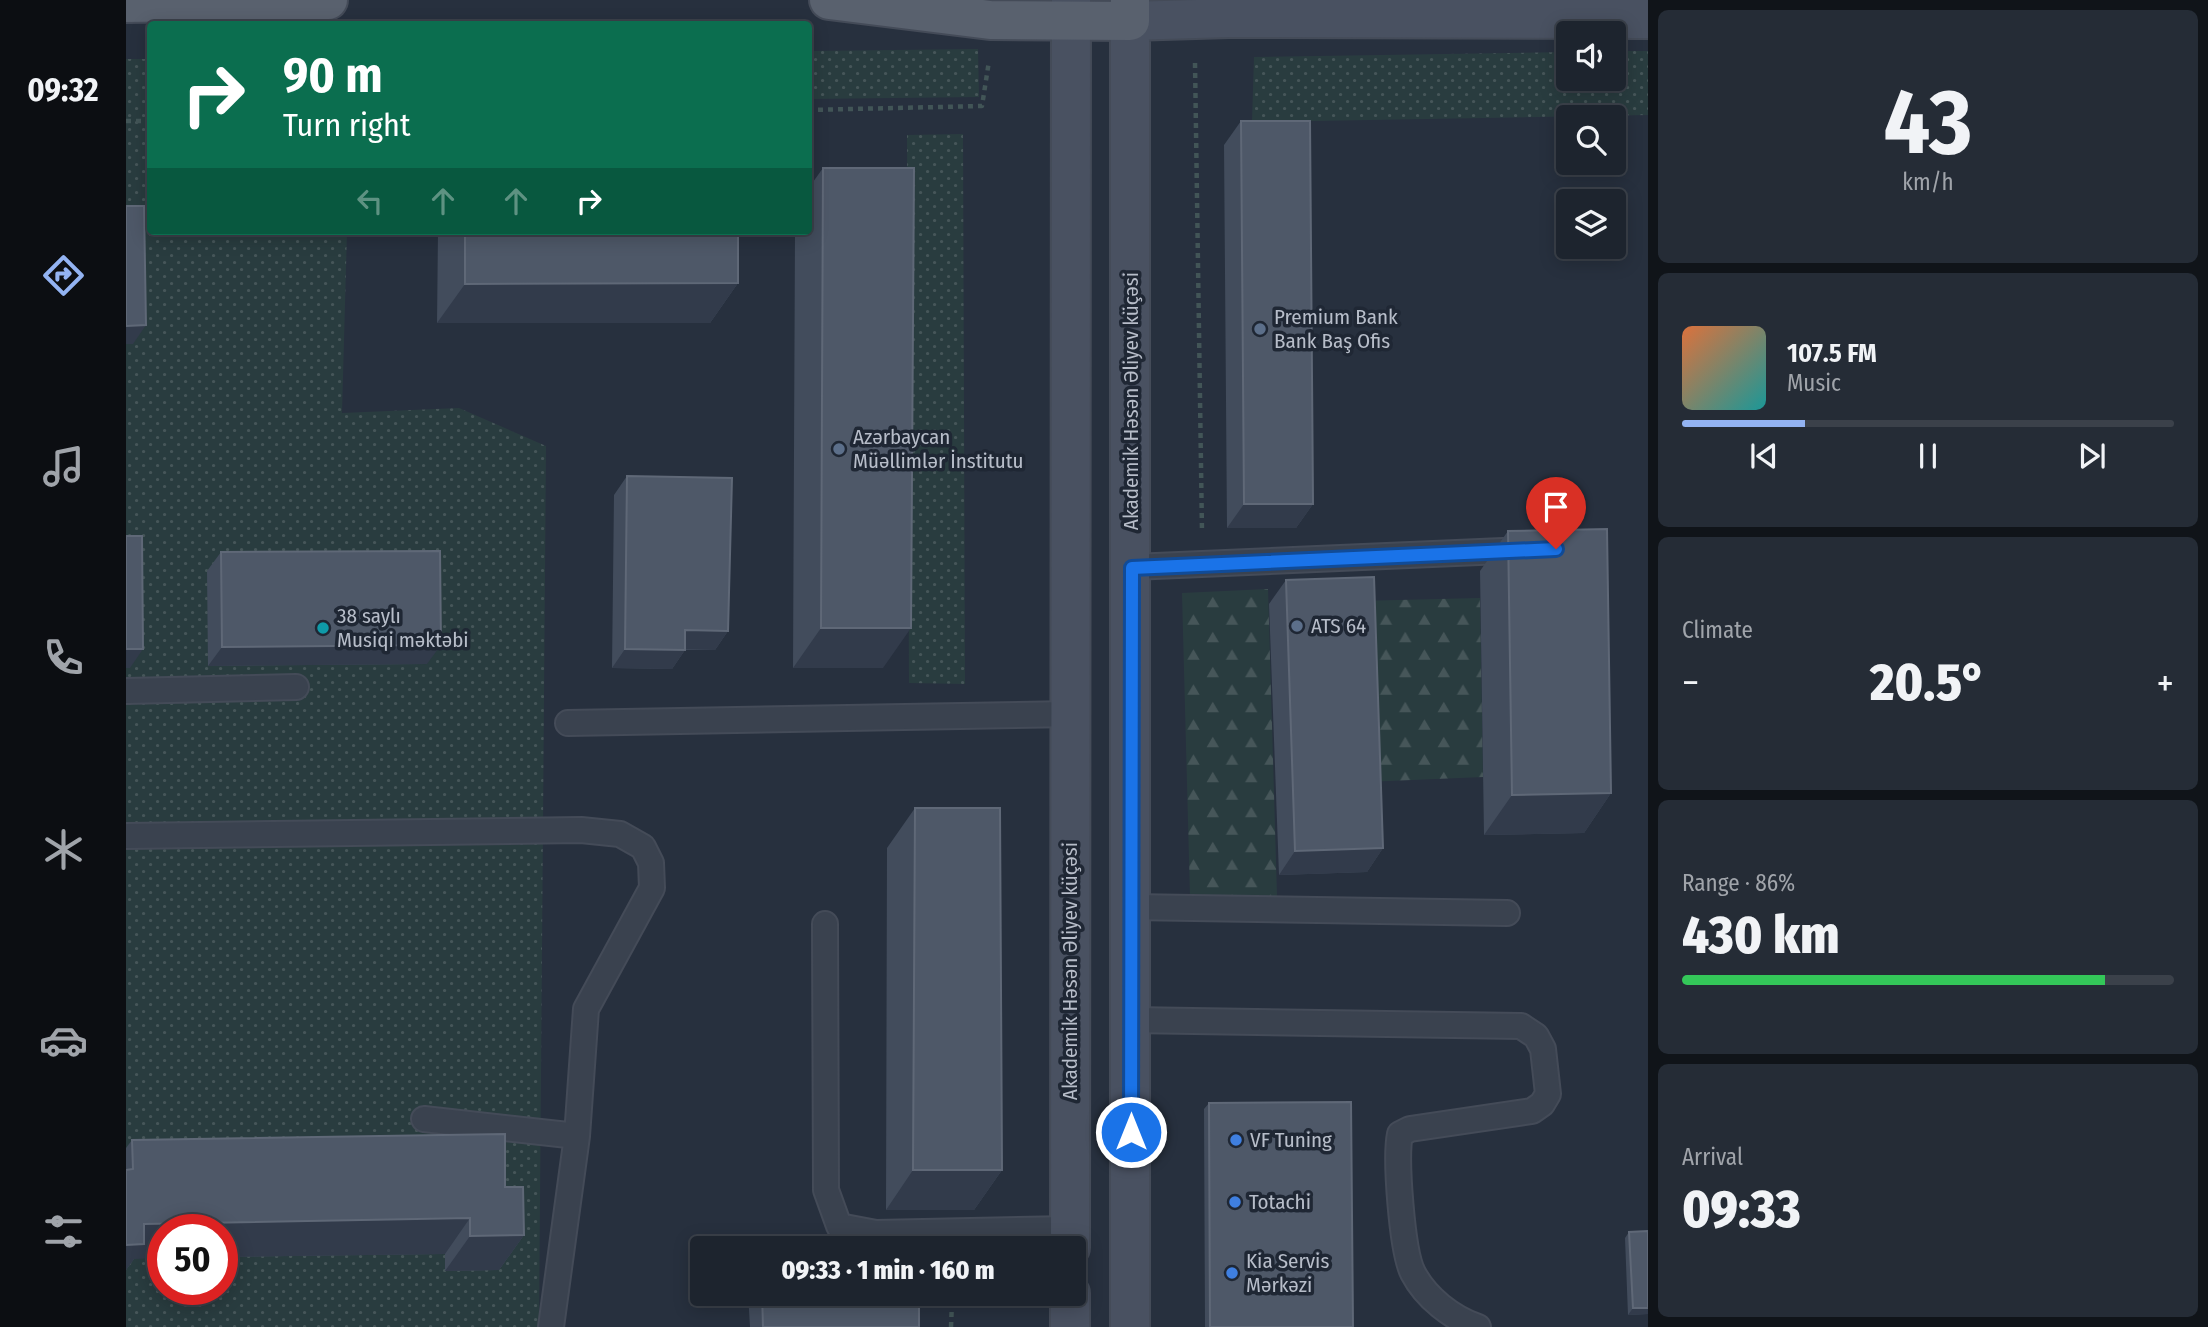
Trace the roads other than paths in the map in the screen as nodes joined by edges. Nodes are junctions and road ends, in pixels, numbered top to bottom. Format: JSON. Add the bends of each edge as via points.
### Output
{"nodes":[{"id":1,"x":328,"y":0,"type":"edge"},
{"id":2,"x":829,"y":0,"type":"edge"},
{"id":3,"x":126,"y":3,"type":"edge"},
{"id":4,"x":1130,"y":10,"type":"edge"},
{"id":5,"x":1071,"y":11,"type":"edge"},
{"id":6,"x":1648,"y":19,"type":"edge"},
{"id":7,"x":1556,"y":549,"type":"edge"},
{"id":8,"x":1132,"y":568,"type":"junction"},
{"id":9,"x":296,"y":687,"type":"dead end"},
{"id":10,"x":126,"y":691,"type":"edge"},
{"id":11,"x":1071,"y":715,"type":"junction"},
{"id":12,"x":568,"y":723,"type":"dead end"},
{"id":13,"x":126,"y":836,"type":"edge"},
{"id":14,"x":1131,"y":907,"type":"junction"},
{"id":15,"x":1507,"y":913,"type":"dead end"},
{"id":16,"x":825,"y":924,"type":"dead end"},
{"id":17,"x":1131,"y":1020,"type":"junction"},
{"id":18,"x":424,"y":1119,"type":"dead end"},
{"id":19,"x":577,"y":1136,"type":"junction"},
{"id":20,"x":992,"y":1236,"type":"edge"},
{"id":21,"x":1070,"y":1236,"type":"edge"},
{"id":22,"x":1070,"y":1306,"type":"edge"},
{"id":23,"x":551,"y":1327,"type":"edge"},
{"id":24,"x":1070,"y":1327,"type":"edge"},
{"id":25,"x":1130,"y":1327,"type":"edge"},
{"id":26,"x":1478,"y":1327,"type":"edge"}],
"edges":[{"from":1,"to":3,"type":"main road"},
{"from":2,"to":5,"type":"main road","via":[[990,20]]},
{"from":4,"to":5,"type":"main road"},
{"from":4,"to":6,"type":"main road"},
{"from":4,"to":8,"type":"main road","name":"Akademik Həsən Əliyev küçəsi"},
{"from":5,"to":11,"type":"main road","name":"Akademik Həsən Əliyev küçəsi"},
{"from":7,"to":8,"type":"lane"},
{"from":8,"to":14,"type":"main road","name":"Akademik Həsən Əliyev küçəsi"},
{"from":9,"to":10,"type":"lane"},
{"from":11,"to":12,"type":"lane"},
{"from":11,"to":21,"type":"main road","name":"Akademik Həsən Əliyev küçəsi"},
{"from":13,"to":19,"type":"lane","via":[[581,830],[620,834],[643,847],[651,863],[652,888],[586,1009]]},
{"from":14,"to":15,"type":"lane"},
{"from":14,"to":17,"type":"main road","name":"Akademik Həsən Əliyev küçəsi"},
{"from":16,"to":20,"type":"lane","via":[[826,1190],[839,1226],[876,1233]]},
{"from":17,"to":25,"type":"main road","name":"Akademik Həsən Əliyev küçəsi"},
{"from":17,"to":26,"type":"lane","via":[[1521,1026],[1536,1036],[1543,1049],[1548,1094],[1542,1104],[1532,1111],[1400,1134],[1402,1208],[1412,1272],[1436,1303]]},
{"from":18,"to":19,"type":"lane"},
{"from":19,"to":23,"type":"lane"},
{"from":22,"to":24,"type":"main road"}]}
